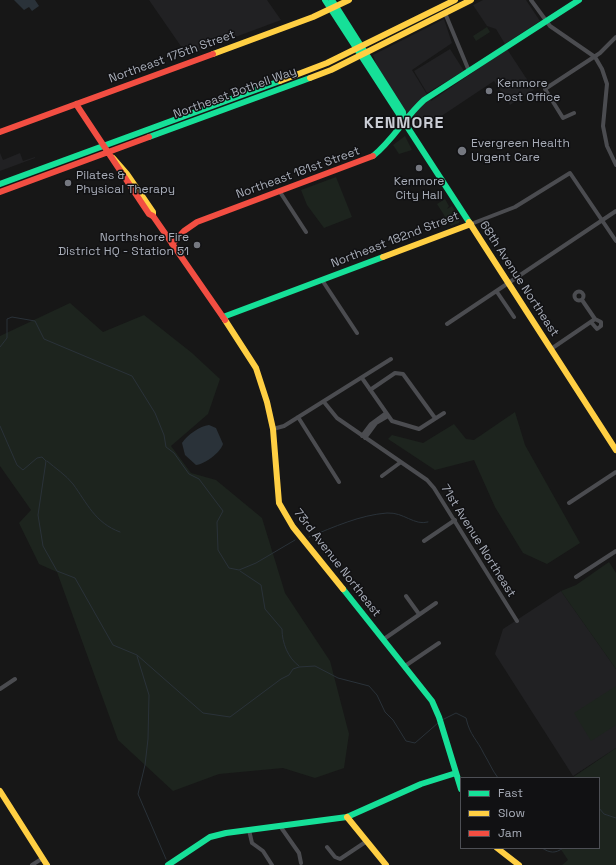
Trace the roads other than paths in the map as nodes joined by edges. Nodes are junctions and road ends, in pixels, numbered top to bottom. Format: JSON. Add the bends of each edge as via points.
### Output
{"nodes":[{"id":1,"x":325,"y":0,"type":"edge"},
{"id":2,"x":332,"y":0,"type":"edge"},
{"id":3,"x":349,"y":0,"type":"edge"},
{"id":4,"x":455,"y":0,"type":"edge"},
{"id":5,"x":463,"y":0,"type":"edge"},
{"id":6,"x":471,"y":0,"type":"edge"},
{"id":7,"x":531,"y":0,"type":"edge"},
{"id":8,"x":579,"y":0,"type":"edge"},
{"id":9,"x":334,"y":8,"type":"junction"},
{"id":10,"x":445,"y":13,"type":"junction"},
{"id":11,"x":546,"y":22,"type":"junction"},
{"id":12,"x":616,"y":37,"type":"edge"},
{"id":13,"x":361,"y":51,"type":"junction"},
{"id":14,"x":595,"y":57,"type":"junction"},
{"id":15,"x":469,"y":71,"type":"junction"},
{"id":16,"x":76,"y":104,"type":"junction"},
{"id":17,"x":574,"y":113,"type":"dead end"},
{"id":18,"x":404,"y":120,"type":"junction"},
{"id":19,"x":0,"y":132,"type":"edge"},
{"id":20,"x":104,"y":145,"type":"junction"},
{"id":21,"x":108,"y":152,"type":"junction"},
{"id":22,"x":616,"y":165,"type":"edge"},
{"id":23,"x":0,"y":184,"type":"edge"},
{"id":24,"x":0,"y":192,"type":"edge"},
{"id":25,"x":280,"y":192,"type":"junction"},
{"id":26,"x":616,"y":211,"type":"edge"},
{"id":27,"x":603,"y":219,"type":"junction"},
{"id":28,"x":471,"y":224,"type":"junction"},
{"id":29,"x":306,"y":232,"type":"dead end"},
{"id":30,"x":616,"y":241,"type":"edge"},
{"id":31,"x":172,"y":244,"type":"junction"},
{"id":32,"x":322,"y":280,"type":"junction"},
{"id":33,"x":507,"y":282,"type":"junction"},
{"id":34,"x":496,"y":292,"type":"junction"},
{"id":35,"x":582,"y":300,"type":"dead end"},
{"id":36,"x":224,"y":317,"type":"junction"},
{"id":37,"x":514,"y":317,"type":"dead end"},
{"id":38,"x":447,"y":324,"type":"dead end"},
{"id":39,"x":357,"y":333,"type":"dead end"},
{"id":40,"x":551,"y":349,"type":"junction"},
{"id":41,"x":391,"y":359,"type":"dead end"},
{"id":42,"x":362,"y":378,"type":"junction"},
{"id":43,"x":370,"y":390,"type":"junction"},
{"id":44,"x":324,"y":402,"type":"junction"},
{"id":45,"x":444,"y":413,"type":"dead end"},
{"id":46,"x":387,"y":414,"type":"junction"},
{"id":47,"x":298,"y":417,"type":"junction"},
{"id":48,"x":435,"y":418,"type":"junction"},
{"id":49,"x":273,"y":429,"type":"junction"},
{"id":50,"x":363,"y":437,"type":"junction"},
{"id":51,"x":616,"y":450,"type":"edge"},
{"id":52,"x":401,"y":462,"type":"junction"},
{"id":53,"x":616,"y":472,"type":"edge"},
{"id":54,"x":382,"y":476,"type":"dead end"},
{"id":55,"x":339,"y":482,"type":"dead end"},
{"id":56,"x":569,"y":503,"type":"dead end"},
{"id":57,"x":455,"y":520,"type":"junction"},
{"id":58,"x":424,"y":541,"type":"dead end"},
{"id":59,"x":616,"y":551,"type":"edge"},
{"id":60,"x":576,"y":577,"type":"dead end"},
{"id":61,"x":406,"y":596,"type":"dead end"},
{"id":62,"x":436,"y":602,"type":"dead end"},
{"id":63,"x":419,"y":614,"type":"junction"},
{"id":64,"x":517,"y":621,"type":"dead end"},
{"id":65,"x":384,"y":639,"type":"junction"},
{"id":66,"x":439,"y":643,"type":"dead end"},
{"id":67,"x":405,"y":666,"type":"junction"},
{"id":68,"x":15,"y":679,"type":"dead end"},
{"id":69,"x":0,"y":689,"type":"edge"},
{"id":70,"x":456,"y":773,"type":"junction"},
{"id":71,"x":460,"y":786,"type":"edge"},
{"id":72,"x":0,"y":791,"type":"edge"},
{"id":73,"x":348,"y":817,"type":"junction"},
{"id":74,"x":280,"y":826,"type":"junction"},
{"id":75,"x":249,"y":830,"type":"junction"},
{"id":76,"x":367,"y":842,"type":"junction"},
{"id":77,"x":327,"y":847,"type":"dead end"},
{"id":78,"x":498,"y":849,"type":"edge"},
{"id":79,"x":43,"y":858,"type":"junction"},
{"id":80,"x":301,"y":863,"type":"dead end"},
{"id":81,"x":32,"y":865,"type":"edge"},
{"id":82,"x":48,"y":865,"type":"edge"},
{"id":83,"x":168,"y":865,"type":"edge"},
{"id":84,"x":272,"y":865,"type":"edge"},
{"id":85,"x":386,"y":865,"type":"edge"},
{"id":86,"x":519,"y":865,"type":"edge"}],
"edges":[{"from":1,"to":9,"type":"street","name":"68th Avenue Northeast"},
{"from":2,"to":9,"type":"street","name":"68th Avenue Northeast"},
{"from":3,"to":9,"type":"street","name":"Northeast 175th Street"},
{"from":4,"to":13,"type":"street","name":"Northeast Bothell Way"},
{"from":5,"to":10,"type":"street","via":[[450,6]]},
{"from":6,"to":10,"type":"street","name":"Northeast Bothell Way"},
{"from":7,"to":11,"type":"street"},
{"from":8,"to":11,"type":"street","name":"Northeast 181st Street"},
{"from":9,"to":13,"type":"street","name":"68th Avenue Northeast"},
{"from":9,"to":16,"type":"street","name":"Northeast 175th Street"},
{"from":10,"to":13,"type":"street","name":"Northeast Bothell Way"},
{"from":10,"to":15,"type":"street"},
{"from":11,"to":14,"type":"street"},
{"from":11,"to":15,"type":"street","name":"Northeast 181st Street"},
{"from":12,"to":14,"type":"street"},
{"from":13,"to":18,"type":"street","name":"68th Avenue Northeast"},
{"from":13,"to":20,"type":"street","name":"Northeast Bothell Way"},
{"from":13,"to":21,"type":"street","name":"Northeast Bothell Way","via":[[331,70]]},
{"from":14,"to":17,"type":"street","via":[[545,89],[563,118]]},
{"from":14,"to":22,"type":"street","via":[[606,76],[603,126],[607,146]]},
{"from":15,"to":18,"type":"street","name":"Northeast 181st Street","via":[[424,100]]},
{"from":16,"to":19,"type":"street","name":"Northeast 175th Street"},
{"from":16,"to":20,"type":"street","name":"73rd Avenue Northeast"},
{"from":18,"to":25,"type":"street","name":"Northeast 181st Street","via":[[371,158]]},
{"from":18,"to":28,"type":"street","name":"68th Avenue Northeast"},
{"from":20,"to":21,"type":"street","name":"73rd Avenue Northeast"},
{"from":20,"to":23,"type":"street","name":"Northeast Bothell Way"},
{"from":21,"to":24,"type":"street","name":"Northeast Bothell Way"},
{"from":21,"to":31,"type":"street","name":"73rd Avenue Northeast"},
{"from":25,"to":29,"type":"street"},
{"from":25,"to":31,"type":"street","name":"Northeast 181st Street","via":[[198,222],[184,231]]},
{"from":26,"to":27,"type":"street"},
{"from":27,"to":28,"type":"street","name":"Northeast 182nd Street","via":[[570,173],[514,207]]},
{"from":27,"to":30,"type":"street"},
{"from":27,"to":33,"type":"street"},
{"from":28,"to":32,"type":"street","name":"Northeast 182nd Street"},
{"from":28,"to":33,"type":"street","name":"68th Avenue Northeast"},
{"from":31,"to":36,"type":"street","name":"73rd Avenue Northeast"},
{"from":32,"to":36,"type":"street","name":"Northeast 182nd Street"},
{"from":32,"to":39,"type":"street"},
{"from":33,"to":34,"type":"street"},
{"from":33,"to":40,"type":"street","name":"68th Avenue Northeast"},
{"from":34,"to":37,"type":"street"},
{"from":34,"to":38,"type":"street"},
{"from":35,"to":40,"type":"street","via":[[593,321]]},
{"from":36,"to":49,"type":"street","name":"73rd Avenue Northeast","via":[[256,368]]},
{"from":40,"to":51,"type":"street","name":"68th Avenue Northeast"},
{"from":41,"to":42,"type":"street"},
{"from":42,"to":43,"type":"street"},
{"from":42,"to":44,"type":"street"},
{"from":43,"to":46,"type":"street"},
{"from":43,"to":48,"type":"street","via":[[394,373],[405,375]]},
{"from":44,"to":47,"type":"street"},
{"from":44,"to":50,"type":"street","name":"71st Avenue Northeast","via":[[337,418]]},
{"from":45,"to":48,"type":"street"},
{"from":46,"to":48,"type":"street","via":[[395,423],[419,429]]},
{"from":46,"to":50,"type":"street","via":[[371,424]]},
{"from":47,"to":49,"type":"street","via":[[284,426]]},
{"from":47,"to":55,"type":"street"},
{"from":49,"to":65,"type":"street","name":"73rd Avenue Northeast","via":[[277,491],[282,510]]},
{"from":50,"to":52,"type":"street","name":"71st Avenue Northeast"},
{"from":52,"to":54,"type":"street"},
{"from":52,"to":57,"type":"street","name":"71st Avenue Northeast","via":[[427,480]]},
{"from":53,"to":56,"type":"street"},
{"from":57,"to":58,"type":"street"},
{"from":57,"to":64,"type":"street","name":"71st Avenue Northeast"},
{"from":59,"to":60,"type":"street"},
{"from":61,"to":63,"type":"street"},
{"from":62,"to":63,"type":"street"},
{"from":63,"to":65,"type":"street"},
{"from":65,"to":67,"type":"street","name":"73rd Avenue Northeast"},
{"from":66,"to":67,"type":"street"},
{"from":67,"to":70,"type":"street","name":"73rd Avenue Northeast","via":[[432,701]]},
{"from":68,"to":69,"type":"street"},
{"from":70,"to":71,"type":"street","name":"73rd Avenue Northeast"},
{"from":70,"to":73,"type":"street","via":[[421,784]]},
{"from":72,"to":79,"type":"street"},
{"from":73,"to":74,"type":"street"},
{"from":73,"to":76,"type":"street"},
{"from":74,"to":75,"type":"street"},
{"from":74,"to":80,"type":"street","via":[[299,853]]},
{"from":75,"to":83,"type":"street","via":[[210,837]]},
{"from":75,"to":84,"type":"street","via":[[252,843],[263,851]]},
{"from":76,"to":77,"type":"street","via":[[340,859]]},
{"from":76,"to":85,"type":"street"},
{"from":78,"to":86,"type":"street"},
{"from":79,"to":81,"type":"street"},
{"from":79,"to":82,"type":"street"}]}
